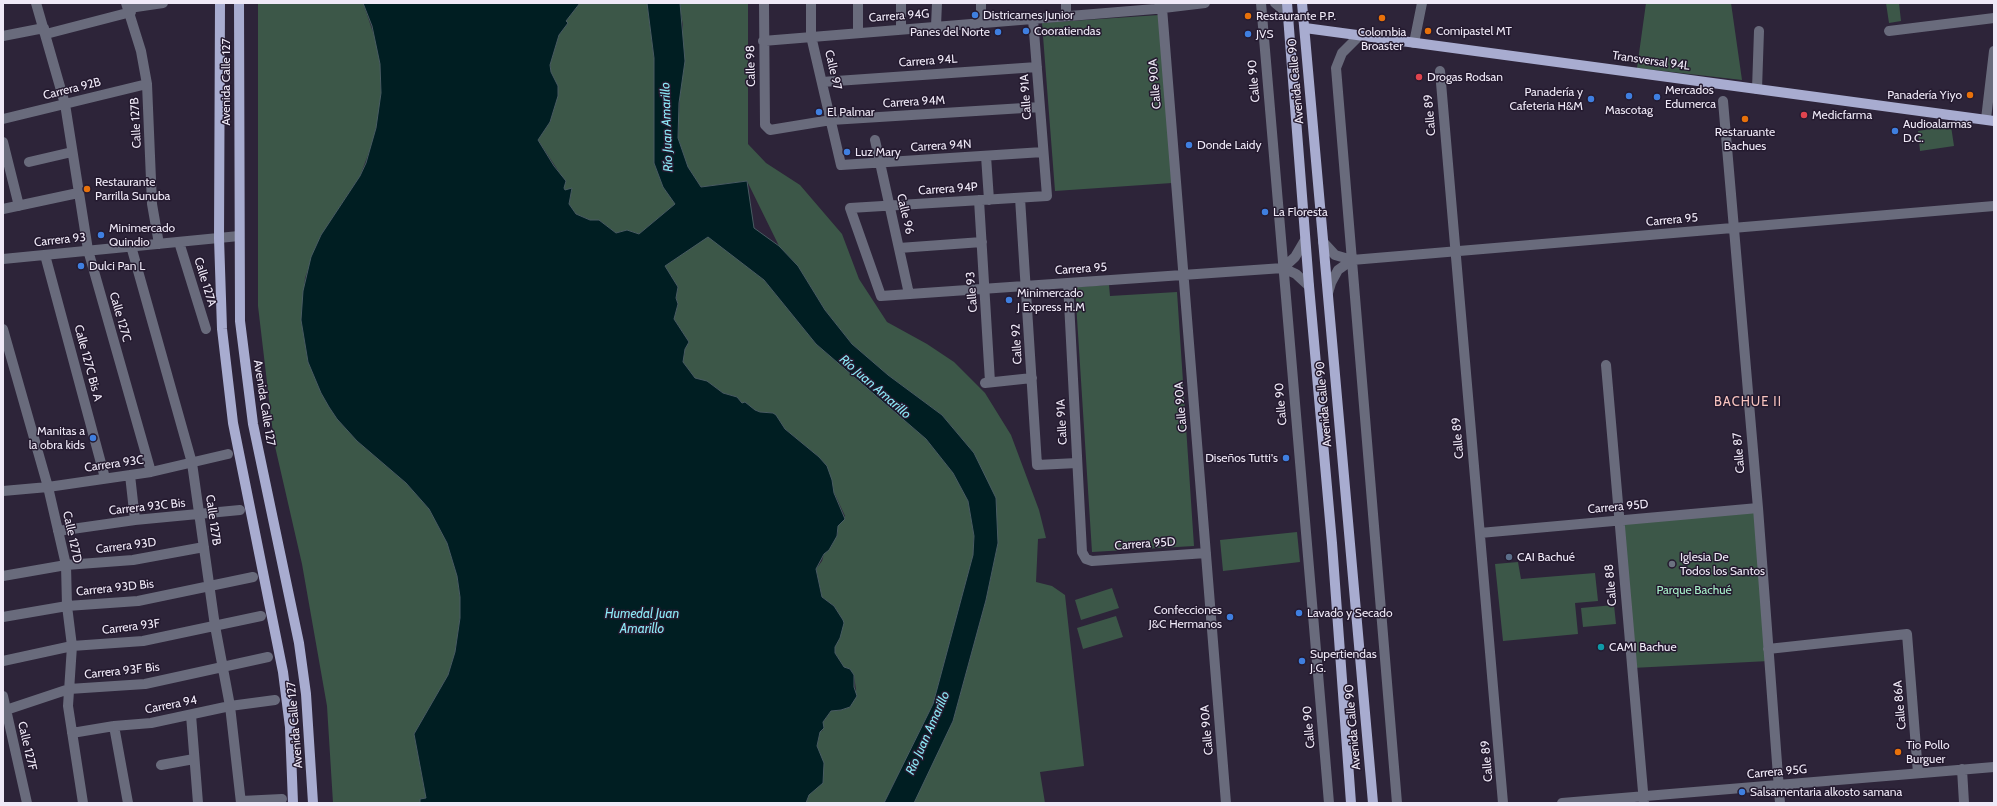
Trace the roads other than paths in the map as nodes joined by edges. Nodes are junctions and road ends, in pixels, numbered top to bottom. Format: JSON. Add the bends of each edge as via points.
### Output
{"nodes":[{"id":1,"x":36,"y":3,"type":"edge"},
{"id":2,"x":163,"y":3,"type":"edge"},
{"id":3,"x":220,"y":3,"type":"edge"},
{"id":4,"x":239,"y":3,"type":"edge"},
{"id":5,"x":764,"y":3,"type":"edge"},
{"id":6,"x":811,"y":3,"type":"edge"},
{"id":7,"x":858,"y":3,"type":"edge"},
{"id":8,"x":901,"y":3,"type":"edge"},
{"id":9,"x":937,"y":3,"type":"edge"},
{"id":10,"x":981,"y":3,"type":"edge"},
{"id":11,"x":1066,"y":3,"type":"edge"},
{"id":12,"x":1205,"y":3,"type":"edge"},
{"id":13,"x":1261,"y":3,"type":"edge"},
{"id":14,"x":1275,"y":3,"type":"edge"},
{"id":15,"x":1302,"y":3,"type":"edge"},
{"id":16,"x":1422,"y":3,"type":"edge"},
{"id":17,"x":129,"y":8,"type":"edge"},
{"id":18,"x":1115,"y":8,"type":"edge"},
{"id":19,"x":1162,"y":8,"type":"junction"},
{"id":20,"x":1287,"y":8,"type":"edge"},
{"id":21,"x":1066,"y":16,"type":"junction"},
{"id":22,"x":1994,"y":18,"type":"edge"},
{"id":23,"x":1033,"y":19,"type":"junction"},
{"id":24,"x":981,"y":23,"type":"junction"},
{"id":25,"x":936,"y":26,"type":"junction"},
{"id":26,"x":1305,"y":28,"type":"junction"},
{"id":27,"x":901,"y":29,"type":"junction"},
{"id":28,"x":45,"y":31,"type":"junction"},
{"id":29,"x":1759,"y":31,"type":"dead end"},
{"id":30,"x":1889,"y":31,"type":"dead end"},
{"id":31,"x":858,"y":32,"type":"junction"},
{"id":32,"x":1360,"y":35,"type":"junction"},
{"id":33,"x":3,"y":36,"type":"edge"},
{"id":34,"x":812,"y":36,"type":"junction"},
{"id":35,"x":763,"y":41,"type":"junction"},
{"id":36,"x":1414,"y":42,"type":"junction"},
{"id":37,"x":1994,"y":51,"type":"edge"},
{"id":38,"x":1037,"y":67,"type":"junction"},
{"id":39,"x":1440,"y":71,"type":"dead end"},
{"id":40,"x":822,"y":82,"type":"junction"},
{"id":41,"x":147,"y":84,"type":"junction"},
{"id":42,"x":1757,"y":89,"type":"junction"},
{"id":43,"x":1723,"y":101,"type":"dead end"},
{"id":44,"x":65,"y":104,"type":"junction"},
{"id":45,"x":1040,"y":107,"type":"junction"},
{"id":46,"x":3,"y":119,"type":"edge"},
{"id":47,"x":831,"y":120,"type":"junction"},
{"id":48,"x":1990,"y":120,"type":"edge"},
{"id":49,"x":767,"y":129,"type":"joint"},
{"id":50,"x":875,"y":140,"type":"dead end"},
{"id":51,"x":3,"y":142,"type":"edge"},
{"id":52,"x":72,"y":152,"type":"junction"},
{"id":53,"x":1043,"y":152,"type":"junction"},
{"id":54,"x":986,"y":156,"type":"junction"},
{"id":55,"x":29,"y":162,"type":"dead end"},
{"id":56,"x":880,"y":162,"type":"junction"},
{"id":57,"x":841,"y":165,"type":"joint"},
{"id":58,"x":78,"y":193,"type":"junction"},
{"id":59,"x":1047,"y":196,"type":"joint"},
{"id":60,"x":1020,"y":198,"type":"junction"},
{"id":61,"x":984,"y":200,"type":"junction"},
{"id":62,"x":19,"y":206,"type":"junction"},
{"id":63,"x":889,"y":206,"type":"junction"},
{"id":64,"x":1994,"y":206,"type":"edge"},
{"id":65,"x":3,"y":209,"type":"edge"},
{"id":66,"x":1733,"y":228,"type":"junction"},
{"id":67,"x":239,"y":236,"type":"junction"},
{"id":68,"x":219,"y":238,"type":"junction"},
{"id":69,"x":1305,"y":240,"type":"junction"},
{"id":70,"x":179,"y":242,"type":"junction"},
{"id":71,"x":982,"y":242,"type":"junction"},
{"id":72,"x":1324,"y":242,"type":"junction"},
{"id":73,"x":159,"y":244,"type":"junction"},
{"id":74,"x":131,"y":246,"type":"junction"},
{"id":75,"x":899,"y":248,"type":"junction"},
{"id":76,"x":88,"y":250,"type":"junction"},
{"id":77,"x":1455,"y":251,"type":"junction"},
{"id":78,"x":45,"y":255,"type":"junction"},
{"id":79,"x":3,"y":259,"type":"edge"},
{"id":80,"x":1352,"y":260,"type":"junction"},
{"id":81,"x":1283,"y":268,"type":"junction"},
{"id":82,"x":1183,"y":275,"type":"junction"},
{"id":83,"x":1068,"y":283,"type":"junction"},
{"id":84,"x":1026,"y":286,"type":"junction"},
{"id":85,"x":1309,"y":286,"type":"junction"},
{"id":86,"x":985,"y":289,"type":"junction"},
{"id":87,"x":1328,"y":293,"type":"junction"},
{"id":88,"x":909,"y":294,"type":"junction"},
{"id":89,"x":881,"y":296,"type":"joint"},
{"id":90,"x":3,"y":329,"type":"edge"},
{"id":91,"x":206,"y":329,"type":"dead end"},
{"id":92,"x":1606,"y":365,"type":"dead end"},
{"id":93,"x":1032,"y":378,"type":"junction"},
{"id":94,"x":228,"y":454,"type":"dead end"},
{"id":95,"x":1077,"y":462,"type":"junction"},
{"id":96,"x":192,"y":463,"type":"junction"},
{"id":97,"x":151,"y":472,"type":"junction"},
{"id":98,"x":130,"y":475,"type":"junction"},
{"id":99,"x":105,"y":478,"type":"junction"},
{"id":100,"x":48,"y":487,"type":"junction"},
{"id":101,"x":3,"y":491,"type":"edge"},
{"id":102,"x":1758,"y":508,"type":"junction"},
{"id":103,"x":240,"y":510,"type":"dead end"},
{"id":104,"x":199,"y":514,"type":"junction"},
{"id":105,"x":135,"y":520,"type":"junction"},
{"id":106,"x":1618,"y":520,"type":"junction"},
{"id":107,"x":58,"y":531,"type":"junction"},
{"id":108,"x":1480,"y":533,"type":"junction"},
{"id":109,"x":204,"y":547,"type":"junction"},
{"id":110,"x":1206,"y":553,"type":"junction"},
{"id":111,"x":1086,"y":559,"type":"joint"},
{"id":112,"x":66,"y":565,"type":"junction"},
{"id":113,"x":3,"y":576,"type":"edge"},
{"id":114,"x":253,"y":577,"type":"dead end"},
{"id":115,"x":209,"y":586,"type":"junction"},
{"id":116,"x":67,"y":606,"type":"junction"},
{"id":117,"x":261,"y":616,"type":"dead end"},
{"id":118,"x":3,"y":618,"type":"edge"},
{"id":119,"x":215,"y":626,"type":"junction"},
{"id":120,"x":72,"y":646,"type":"junction"},
{"id":121,"x":1768,"y":649,"type":"junction"},
{"id":122,"x":268,"y":657,"type":"dead end"},
{"id":123,"x":3,"y":661,"type":"edge"},
{"id":124,"x":223,"y":668,"type":"junction"},
{"id":125,"x":69,"y":689,"type":"junction"},
{"id":126,"x":3,"y":696,"type":"edge"},
{"id":127,"x":275,"y":700,"type":"dead end"},
{"id":128,"x":230,"y":706,"type":"junction"},
{"id":129,"x":4,"y":710,"type":"edge"},
{"id":130,"x":191,"y":715,"type":"junction"},
{"id":131,"x":114,"y":726,"type":"junction"},
{"id":132,"x":72,"y":733,"type":"junction"},
{"id":133,"x":194,"y":759,"type":"junction"},
{"id":134,"x":161,"y":765,"type":"dead end"},
{"id":135,"x":1994,"y":766,"type":"edge"},
{"id":136,"x":1962,"y":769,"type":"junction"},
{"id":137,"x":1918,"y":773,"type":"junction"},
{"id":138,"x":1779,"y":785,"type":"junction"},
{"id":139,"x":282,"y":799,"type":"dead end"},
{"id":140,"x":1643,"y":800,"type":"edge"},
{"id":141,"x":241,"y":802,"type":"edge"},
{"id":142,"x":27,"y":803,"type":"edge"},
{"id":143,"x":83,"y":803,"type":"edge"},
{"id":144,"x":128,"y":803,"type":"edge"},
{"id":145,"x":198,"y":803,"type":"edge"},
{"id":146,"x":293,"y":803,"type":"edge"},
{"id":147,"x":313,"y":803,"type":"edge"},
{"id":148,"x":1226,"y":803,"type":"edge"},
{"id":149,"x":1329,"y":803,"type":"edge"},
{"id":150,"x":1351,"y":803,"type":"edge"},
{"id":151,"x":1373,"y":803,"type":"edge"},
{"id":152,"x":1397,"y":803,"type":"edge"},
{"id":153,"x":1503,"y":803,"type":"edge"},
{"id":154,"x":1562,"y":803,"type":"edge"},
{"id":155,"x":1780,"y":803,"type":"edge"},
{"id":156,"x":1964,"y":803,"type":"edge"}],
"edges":[{"from":1,"to":28,"type":"street","name":"Calle 127C"},
{"from":2,"to":17,"type":"street"},
{"from":3,"to":68,"type":"main road","name":"Avenida Calle 127"},
{"from":4,"to":67,"type":"main road","name":"Avenida Calle 127"},
{"from":5,"to":35,"type":"street","name":"Calle 98"},
{"from":6,"to":34,"type":"street","name":"Calle 97"},
{"from":7,"to":31,"type":"street"},
{"from":8,"to":27,"type":"street"},
{"from":9,"to":25,"type":"street"},
{"from":10,"to":24,"type":"street"},
{"from":11,"to":21,"type":"street"},
{"from":12,"to":19,"type":"street","name":"Carrera 94G"},
{"from":13,"to":81,"type":"street","name":"Calle 90"},
{"from":14,"to":20,"type":"street"},
{"from":15,"to":26,"type":"main road","name":"Avenida Calle 90"},
{"from":16,"to":36,"type":"street"},
{"from":17,"to":28,"type":"street"},
{"from":17,"to":41,"type":"street","name":"Calle 127B"},
{"from":18,"to":19,"type":"street","name":"Carrera 94G"},
{"from":18,"to":21,"type":"street","name":"Carrera 94G"},
{"from":19,"to":82,"type":"street","name":"Calle 90A"},
{"from":20,"to":26,"type":"main road"},
{"from":20,"to":69,"type":"main road","name":"Avenida Calle 90"},
{"from":21,"to":23,"type":"street","name":"Carrera 94G"},
{"from":22,"to":30,"type":"street"},
{"from":23,"to":24,"type":"street","name":"Carrera 94G"},
{"from":23,"to":38,"type":"street","name":"Calle 91A"},
{"from":24,"to":25,"type":"street","name":"Carrera 94G"},
{"from":25,"to":27,"type":"street","name":"Carrera 94G"},
{"from":26,"to":32,"type":"main road","name":"Transversal 94L"},
{"from":26,"to":72,"type":"main road","name":"Avenida Calle 90"},
{"from":27,"to":31,"type":"street","name":"Carrera 94G"},
{"from":28,"to":33,"type":"street"},
{"from":28,"to":44,"type":"street","name":"Calle 127C"},
{"from":29,"to":42,"type":"street"},
{"from":31,"to":34,"type":"street","name":"Carrera 94G"},
{"from":32,"to":36,"type":"main road","name":"Transversal 94L"},
{"from":32,"to":80,"type":"street","via":[[1342,54],[1336,68]]},
{"from":34,"to":35,"type":"street","name":"Carrera 94G"},
{"from":34,"to":40,"type":"street","name":"Calle 97"},
{"from":35,"to":49,"type":"street","name":"Calle 98"},
{"from":36,"to":42,"type":"main road","name":"Transversal 94L"},
{"from":37,"to":48,"type":"street"},
{"from":38,"to":40,"type":"street","name":"Carrera 94L"},
{"from":38,"to":45,"type":"street","name":"Calle 91A"},
{"from":39,"to":77,"type":"street","name":"Calle 89"},
{"from":40,"to":47,"type":"street","name":"Calle 97"},
{"from":41,"to":44,"type":"street","name":"Carrera 92B"},
{"from":41,"to":73,"type":"street","name":"Calle 127B","via":[[152,204]]},
{"from":42,"to":48,"type":"main road","name":"Transversal 94L"},
{"from":43,"to":66,"type":"street","name":"Calle 87"},
{"from":44,"to":46,"type":"street","name":"Carrera 92B"},
{"from":44,"to":52,"type":"street","name":"Calle 127C"},
{"from":45,"to":47,"type":"street","name":"Carrera 94M"},
{"from":45,"to":53,"type":"street","name":"Calle 91A"},
{"from":47,"to":49,"type":"street","name":"Carrera 94M"},
{"from":47,"to":57,"type":"street","name":"Calle 97"},
{"from":50,"to":56,"type":"street","name":"Calle 96"},
{"from":51,"to":62,"type":"street"},
{"from":52,"to":55,"type":"street"},
{"from":52,"to":58,"type":"street","name":"Calle 127C"},
{"from":53,"to":54,"type":"street","name":"Carrera 94N"},
{"from":53,"to":59,"type":"street","name":"Calle 91A"},
{"from":54,"to":56,"type":"street","name":"Carrera 94N"},
{"from":54,"to":61,"type":"street","name":"Calle 93"},
{"from":56,"to":57,"type":"street","name":"Carrera 94N"},
{"from":56,"to":63,"type":"street","name":"Calle 96"},
{"from":58,"to":62,"type":"street"},
{"from":58,"to":76,"type":"street","name":"Calle 127C"},
{"from":59,"to":60,"type":"street","name":"Carrera 94P"},
{"from":60,"to":61,"type":"street","name":"Carrera 94P"},
{"from":60,"to":84,"type":"street","name":"Calle 92"},
{"from":61,"to":63,"type":"street","name":"Carrera 94P"},
{"from":61,"to":71,"type":"street","name":"Calle 93"},
{"from":62,"to":65,"type":"street"},
{"from":63,"to":75,"type":"street","name":"Calle 96"},
{"from":63,"to":89,"type":"street","name":"Carrera 94P","via":[[850,208]]},
{"from":64,"to":66,"type":"street","name":"Carrera 95"},
{"from":66,"to":77,"type":"street","name":"Carrera 95"},
{"from":66,"to":102,"type":"street","name":"Calle 87"},
{"from":67,"to":68,"type":"street","name":"Carrera 93"},
{"from":67,"to":147,"type":"main road","name":"Avenida Calle 127","via":[[243,354],[260,460],[299,643],[306,694]]},
{"from":68,"to":70,"type":"street","name":"Carrera 93"},
{"from":68,"to":146,"type":"main road","name":"Avenida Calle 127","via":[[221,318],[229,396],[283,672],[290,727]]},
{"from":69,"to":81,"type":"street","via":[[1295,256]]},
{"from":69,"to":85,"type":"main road","name":"Avenida Calle 90"},
{"from":70,"to":73,"type":"street","name":"Carrera 93"},
{"from":70,"to":91,"type":"street","name":"Calle 127A"},
{"from":71,"to":75,"type":"street"},
{"from":71,"to":86,"type":"street","name":"Calle 93"},
{"from":72,"to":80,"type":"street","name":"Carrera 95","via":[[1335,255]]},
{"from":72,"to":87,"type":"main road","name":"Avenida Calle 90"},
{"from":73,"to":74,"type":"street","name":"Carrera 93"},
{"from":74,"to":76,"type":"street","name":"Carrera 93"},
{"from":74,"to":96,"type":"street","name":"Calle 127B"},
{"from":75,"to":88,"type":"street","name":"Calle 96"},
{"from":76,"to":78,"type":"street","name":"Carrera 93"},
{"from":76,"to":97,"type":"street","name":"Calle 127C"},
{"from":77,"to":80,"type":"street","name":"Carrera 95"},
{"from":77,"to":108,"type":"street","name":"Calle 89"},
{"from":78,"to":79,"type":"street","name":"Carrera 93"},
{"from":78,"to":99,"type":"street","name":"Calle 127C Bis A"},
{"from":80,"to":87,"type":"street","via":[[1338,270]]},
{"from":80,"to":152,"type":"street"},
{"from":81,"to":82,"type":"street","name":"Carrera 95"},
{"from":81,"to":85,"type":"street","via":[[1296,274]]},
{"from":81,"to":149,"type":"street","name":"Calle 90"},
{"from":82,"to":83,"type":"street","name":"Carrera 95"},
{"from":82,"to":110,"type":"street","name":"Calle 90A"},
{"from":83,"to":84,"type":"street","name":"Carrera 95"},
{"from":83,"to":95,"type":"street","name":"Calle 91A"},
{"from":84,"to":86,"type":"street","name":"Carrera 95"},
{"from":84,"to":93,"type":"street","name":"Calle 92"},
{"from":85,"to":150,"type":"main road","name":"Avenida Calle 90","via":[[1332,543]]},
{"from":86,"to":88,"type":"street","name":"Carrera 95"},
{"from":86,"to":93,"type":"street","name":"Calle 93","via":[[988,382]]},
{"from":87,"to":151,"type":"main road","name":"Avenida Calle 90"},
{"from":88,"to":89,"type":"street","name":"Carrera 95"},
{"from":90,"to":100,"type":"street","name":"Calle 127D"},
{"from":92,"to":106,"type":"street","name":"Calle 88"},
{"from":93,"to":95,"type":"street","name":"Calle 92","via":[[1037,465]]},
{"from":94,"to":96,"type":"street","name":"Carrera 93C"},
{"from":95,"to":111,"type":"street","name":"Calle 91A","via":[[1082,552]]},
{"from":96,"to":97,"type":"street","name":"Carrera 93C"},
{"from":96,"to":104,"type":"street","name":"Calle 127B"},
{"from":97,"to":98,"type":"street","name":"Carrera 93C"},
{"from":98,"to":99,"type":"street","name":"Carrera 93C"},
{"from":98,"to":105,"type":"street"},
{"from":99,"to":100,"type":"street","name":"Carrera 93C"},
{"from":100,"to":101,"type":"street","name":"Carrera 93C"},
{"from":100,"to":107,"type":"street","name":"Calle 127D"},
{"from":102,"to":106,"type":"street","name":"Carrera 95D"},
{"from":102,"to":121,"type":"street","name":"Calle 87"},
{"from":103,"to":104,"type":"street","name":"Carrera 93C Bis"},
{"from":104,"to":105,"type":"street","name":"Carrera 93C Bis"},
{"from":104,"to":109,"type":"street","name":"Calle 127B"},
{"from":105,"to":107,"type":"street","name":"Carrera 93C Bis"},
{"from":106,"to":108,"type":"street","name":"Carrera 95D"},
{"from":106,"to":140,"type":"street","name":"Calle 88"},
{"from":107,"to":112,"type":"street","name":"Calle 127D"},
{"from":108,"to":153,"type":"street","name":"Calle 89"},
{"from":109,"to":112,"type":"street","name":"Carrera 93D","via":[[133,560]]},
{"from":109,"to":115,"type":"street","name":"Calle 127B"},
{"from":110,"to":111,"type":"street","name":"Carrera 95D","via":[[1092,561]]},
{"from":110,"to":148,"type":"street","name":"Calle 90A"},
{"from":112,"to":113,"type":"street","name":"Carrera 93D"},
{"from":112,"to":116,"type":"street","name":"Calle 127D"},
{"from":114,"to":115,"type":"street","name":"Carrera 93D Bis"},
{"from":115,"to":116,"type":"street","name":"Carrera 93D Bis","via":[[138,601]]},
{"from":115,"to":119,"type":"street","name":"Calle 127B"},
{"from":116,"to":118,"type":"street","name":"Carrera 93D Bis"},
{"from":116,"to":120,"type":"street","name":"Calle 127D"},
{"from":117,"to":119,"type":"street","name":"Carrera 93F"},
{"from":119,"to":120,"type":"street","name":"Carrera 93F","via":[[143,641]]},
{"from":119,"to":124,"type":"street","name":"Calle 127B"},
{"from":120,"to":123,"type":"street","name":"Carrera 93F"},
{"from":120,"to":125,"type":"street","name":"Calle 127D"},
{"from":121,"to":137,"type":"street","name":"Calle 86A","via":[[1907,634]]},
{"from":121,"to":138,"type":"street","name":"Calle 87"},
{"from":122,"to":124,"type":"street","name":"Carrera 93F Bis"},
{"from":124,"to":125,"type":"street","name":"Carrera 93F Bis","via":[[146,684]]},
{"from":124,"to":128,"type":"street","name":"Calle 127B"},
{"from":125,"to":129,"type":"street","name":"Carrera 93F Bis"},
{"from":125,"to":132,"type":"street","name":"Calle 127D","via":[[68,706]]},
{"from":126,"to":129,"type":"street","name":"Calle 127F"},
{"from":127,"to":128,"type":"street","name":"Carrera 94"},
{"from":128,"to":130,"type":"street","name":"Carrera 94"},
{"from":128,"to":141,"type":"street","name":"Calle 127B"},
{"from":129,"to":142,"type":"street","name":"Calle 127F"},
{"from":130,"to":131,"type":"street","name":"Carrera 94","via":[[151,723]]},
{"from":130,"to":133,"type":"street"},
{"from":131,"to":132,"type":"street","name":"Carrera 94"},
{"from":131,"to":144,"type":"street"},
{"from":132,"to":143,"type":"street","name":"Calle 127D"},
{"from":133,"to":134,"type":"street"},
{"from":133,"to":145,"type":"street"},
{"from":135,"to":136,"type":"street","name":"Carrera 95G"},
{"from":136,"to":137,"type":"street","name":"Carrera 95G"},
{"from":136,"to":156,"type":"street"},
{"from":137,"to":138,"type":"street","name":"Carrera 95G"},
{"from":138,"to":140,"type":"street","name":"Carrera 95G"},
{"from":138,"to":155,"type":"street","name":"Calle 87"},
{"from":139,"to":141,"type":"street"},
{"from":140,"to":154,"type":"street","name":"Carrera 95G"}]}
